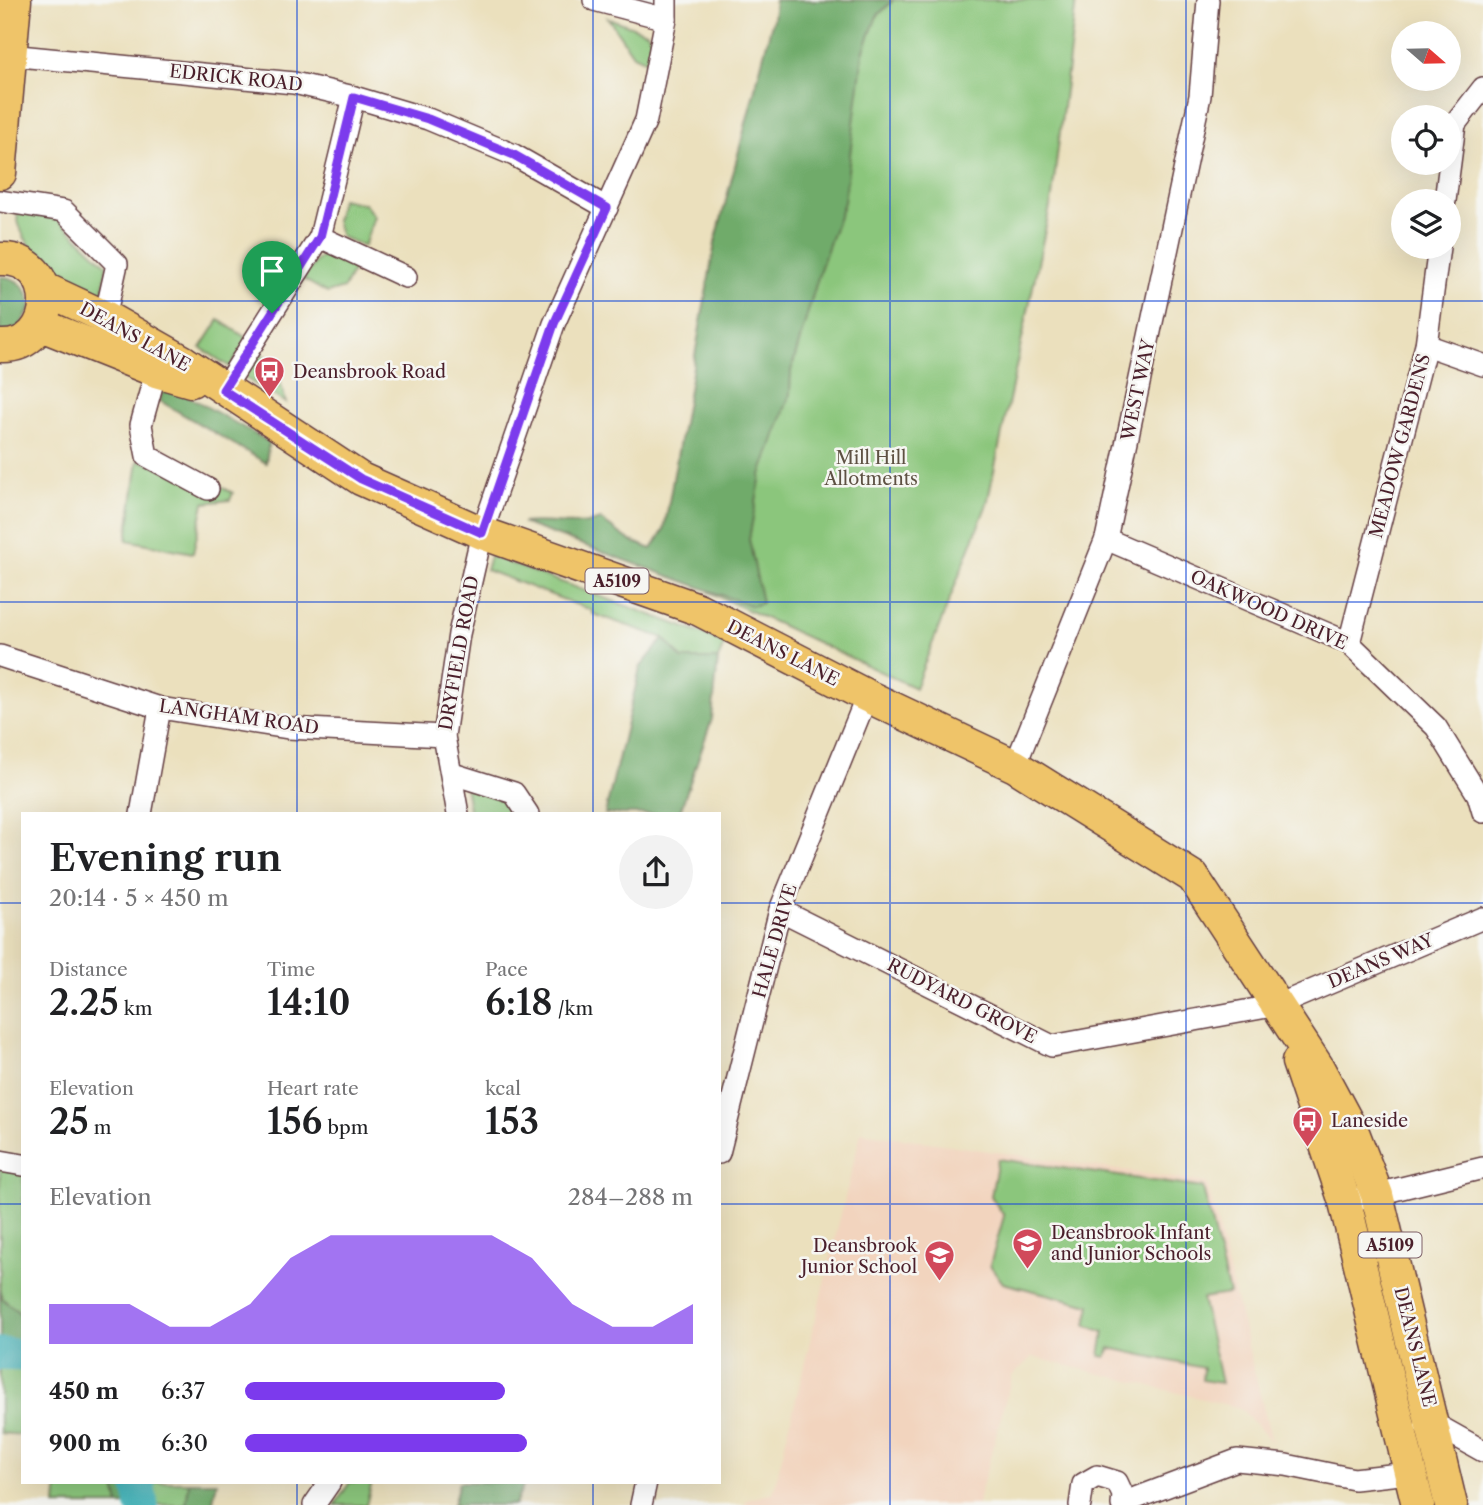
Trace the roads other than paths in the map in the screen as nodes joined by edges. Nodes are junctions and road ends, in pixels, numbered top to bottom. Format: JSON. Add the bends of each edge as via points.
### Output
{"nodes":[{"id":1,"x":15,"y":0,"type":"edge"},
{"id":2,"x":594,"y":0,"type":"edge"},
{"id":3,"x":1208,"y":0,"type":"edge"},
{"id":4,"x":666,"y":10,"type":"edge"},
{"id":5,"x":9,"y":55,"type":"junction"},
{"id":6,"x":1483,"y":88,"type":"edge"},
{"id":7,"x":354,"y":97,"type":"junction"},
{"id":8,"x":0,"y":173,"type":"edge"},
{"id":9,"x":1447,"y":189,"type":"edge"},
{"id":10,"x":0,"y":201,"type":"edge"},
{"id":11,"x":607,"y":208,"type":"junction"},
{"id":12,"x":0,"y":233,"type":"edge"},
{"id":13,"x":320,"y":237,"type":"junction"},
{"id":14,"x":1437,"y":259,"type":"edge"},
{"id":15,"x":10,"y":260,"type":"edge"},
{"id":16,"x":406,"y":277,"type":"dead end"},
{"id":17,"x":45,"y":289,"type":"junction"},
{"id":18,"x":105,"y":317,"type":"junction"},
{"id":19,"x":41,"y":325,"type":"junction"},
{"id":20,"x":1426,"y":345,"type":"junction"},
{"id":21,"x":0,"y":346,"type":"edge"},
{"id":22,"x":1483,"y":365,"type":"edge"},
{"id":23,"x":156,"y":371,"type":"junction"},
{"id":24,"x":223,"y":390,"type":"junction"},
{"id":25,"x":208,"y":489,"type":"dead end"},
{"id":26,"x":482,"y":533,"type":"junction"},
{"id":27,"x":1106,"y":539,"type":"junction"},
{"id":28,"x":1349,"y":642,"type":"junction"},
{"id":29,"x":0,"y":656,"type":"edge"},
{"id":30,"x":867,"y":696,"type":"junction"},
{"id":31,"x":160,"y":708,"type":"junction"},
{"id":32,"x":444,"y":736,"type":"junction"},
{"id":33,"x":1015,"y":766,"type":"junction"},
{"id":34,"x":453,"y":774,"type":"junction"},
{"id":35,"x":141,"y":812,"type":"edge"},
{"id":36,"x":458,"y":812,"type":"edge"},
{"id":37,"x":527,"y":812,"type":"edge"},
{"id":38,"x":1483,"y":812,"type":"edge"},
{"id":39,"x":780,"y":910,"type":"junction"},
{"id":40,"x":1483,"y":918,"type":"edge"},
{"id":41,"x":1278,"y":1005,"type":"junction"},
{"id":42,"x":721,"y":1145,"type":"edge"},
{"id":43,"x":0,"y":1161,"type":"edge"},
{"id":44,"x":21,"y":1165,"type":"edge"},
{"id":45,"x":1483,"y":1168,"type":"edge"},
{"id":46,"x":1377,"y":1195,"type":"junction"},
{"id":47,"x":1345,"y":1202,"type":"junction"},
{"id":48,"x":1433,"y":1423,"type":"junction"},
{"id":49,"x":1399,"y":1429,"type":"junction"},
{"id":50,"x":1483,"y":1451,"type":"edge"},
{"id":51,"x":1409,"y":1473,"type":"junction"},
{"id":52,"x":329,"y":1484,"type":"edge"},
{"id":53,"x":646,"y":1484,"type":"edge"},
{"id":54,"x":1122,"y":1504,"type":"edge"},
{"id":55,"x":314,"y":1505,"type":"edge"},
{"id":56,"x":641,"y":1505,"type":"edge"},
{"id":57,"x":1080,"y":1505,"type":"edge"},
{"id":58,"x":1418,"y":1505,"type":"edge"},
{"id":59,"x":1451,"y":1505,"type":"edge"}],
"edges":[{"from":1,"to":5,"type":"main road"},
{"from":2,"to":4,"type":"street"},
{"from":3,"to":27,"type":"street","name":"WEST WAY","via":[[1200,96]]},
{"from":4,"to":11,"type":"street","name":"DRYFIELD ROAD","via":[[646,120]]},
{"from":5,"to":7,"type":"street","name":"EDRICK ROAD","via":[[294,83]]},
{"from":5,"to":8,"type":"main road"},
{"from":6,"to":9,"type":"street","via":[[1455,124]]},
{"from":7,"to":11,"type":"street","name":"EDRICK ROAD","via":[[428,119],[514,155]]},
{"from":7,"to":13,"type":"street"},
{"from":10,"to":18,"type":"street","via":[[64,211],[117,264]]},
{"from":11,"to":26,"type":"street","name":"DRYFIELD ROAD","via":[[554,324]]},
{"from":12,"to":15,"type":"main road"},
{"from":13,"to":16,"type":"street"},
{"from":13,"to":24,"type":"street"},
{"from":14,"to":20,"type":"street","name":"MEADOW GARDENS"},
{"from":15,"to":17,"type":"main road","via":[[37,272]]},
{"from":17,"to":18,"type":"main road","name":"DEANS LANE","number":"A5109"},
{"from":17,"to":19,"type":"main road","via":[[47,304]]},
{"from":18,"to":24,"type":"main road","name":"DEANS LANE","number":"A5109"},
{"from":19,"to":21,"type":"main road","via":[[21,342]]},
{"from":19,"to":23,"type":"main road","name":"DEANS LANE","number":"A5109"},
{"from":20,"to":22,"type":"street"},
{"from":20,"to":28,"type":"street","name":"MEADOW GARDENS"},
{"from":23,"to":24,"type":"main road","name":"DEANS LANE","number":"A5109"},
{"from":23,"to":25,"type":"street","via":[[141,425],[147,456]]},
{"from":24,"to":26,"type":"main road","name":"DEANS LANE","number":"A5109","via":[[361,479]]},
{"from":26,"to":30,"type":"main road","name":"DEANS LANE","number":"A5109","via":[[698,609]]},
{"from":26,"to":32,"type":"street","name":"DRYFIELD ROAD","via":[[459,634]]},
{"from":27,"to":28,"type":"street","name":"OAKWOOD DRIVE"},
{"from":27,"to":33,"type":"street","name":"WEST WAY"},
{"from":28,"to":38,"type":"street","name":"OAKWOOD DRIVE","via":[[1436,727],[1478,795]]},
{"from":29,"to":31,"type":"street","name":"LANGHAM ROAD"},
{"from":30,"to":33,"type":"main road","name":"DEANS LANE","number":"A5109"},
{"from":30,"to":39,"type":"street","name":"HALE DRIVE"},
{"from":31,"to":32,"type":"street","name":"LANGHAM ROAD","via":[[288,728]]},
{"from":31,"to":35,"type":"street"},
{"from":32,"to":34,"type":"street","name":"DRYFIELD ROAD"},
{"from":33,"to":41,"type":"main road","name":"DEANS LANE","number":"A5109","via":[[1193,877]]},
{"from":34,"to":36,"type":"street","name":"DRYFIELD ROAD"},
{"from":34,"to":37,"type":"street","via":[[514,793]]},
{"from":39,"to":41,"type":"street","name":"RUDYARD GROVE","via":[[1052,1046]]},
{"from":39,"to":42,"type":"street","name":"HALE DRIVE"},
{"from":40,"to":41,"type":"street","name":"DEANS WAY"},
{"from":41,"to":46,"type":"main road","name":"DEANS LANE","number":"A5109","via":[[1354,1135]]},
{"from":41,"to":47,"type":"main road","name":"DEANS LANE","number":"A5109"},
{"from":43,"to":44,"type":"street"},
{"from":45,"to":46,"type":"street"},
{"from":46,"to":47,"type":"street"},
{"from":46,"to":48,"type":"main road","name":"DEANS LANE","number":"A5109"},
{"from":47,"to":49,"type":"main road","name":"DEANS LANE","number":"A5109"},
{"from":48,"to":49,"type":"street"},
{"from":48,"to":50,"type":"street"},
{"from":48,"to":59,"type":"main road","name":"DEANS LANE","number":"A5109"},
{"from":49,"to":51,"type":"main road","name":"DEANS LANE","number":"A5109"},
{"from":51,"to":54,"type":"street","via":[[1354,1479],[1237,1460]]},
{"from":51,"to":58,"type":"main road","name":"DEANS LANE","number":"A5109"},
{"from":52,"to":55,"type":"street"},
{"from":53,"to":56,"type":"street"},
{"from":54,"to":57,"type":"street","via":[[1117,1482],[1097,1476],[1083,1484]]}]}
